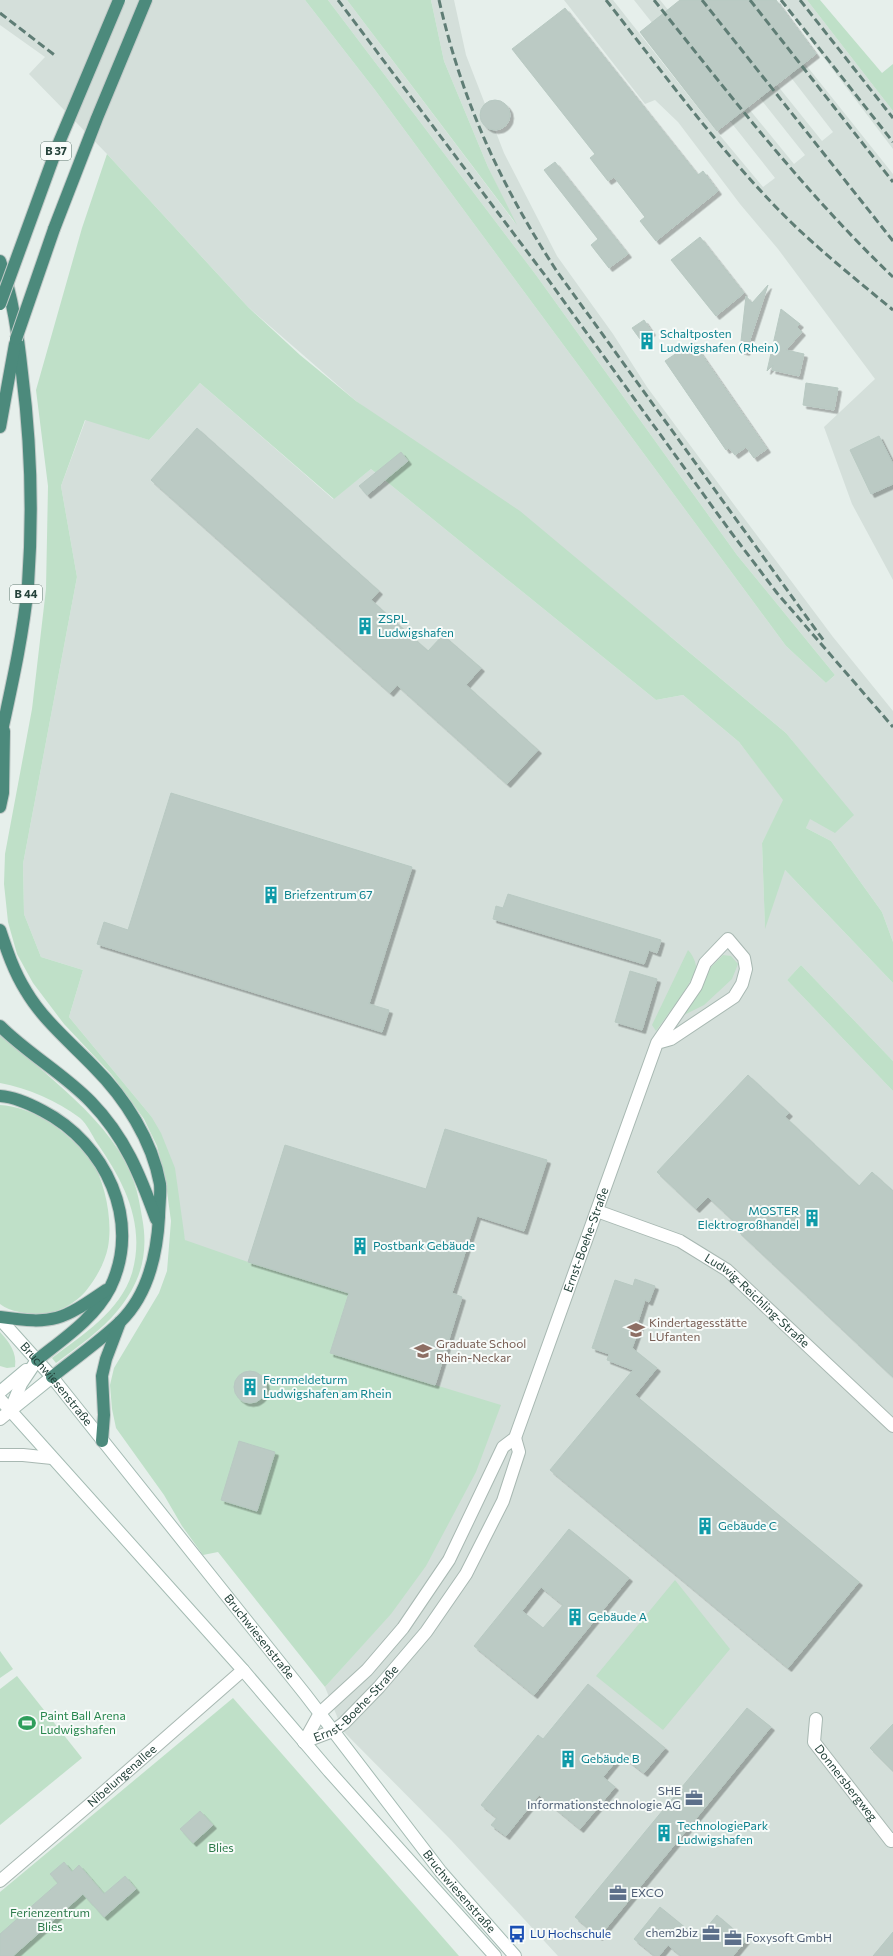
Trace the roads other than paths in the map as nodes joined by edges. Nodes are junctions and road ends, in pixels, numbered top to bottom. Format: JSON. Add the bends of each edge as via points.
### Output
{"nodes":[{"id":1,"x":119,"y":0,"type":"edge"},
{"id":2,"x":146,"y":0,"type":"edge"},
{"id":3,"x":0,"y":261,"type":"edge"},
{"id":4,"x":0,"y":304,"type":"edge"},
{"id":5,"x":16,"y":339,"type":"junction"},
{"id":6,"x":0,"y":388,"type":"edge"},
{"id":7,"x":0,"y":427,"type":"edge"},
{"id":8,"x":5,"y":718,"type":"junction"},
{"id":9,"x":0,"y":740,"type":"edge"},
{"id":10,"x":0,"y":806,"type":"edge"},
{"id":11,"x":0,"y":930,"type":"edge"},
{"id":12,"x":0,"y":1026,"type":"edge"},
{"id":13,"x":657,"y":1043,"type":"junction"},
{"id":14,"x":1,"y":1096,"type":"edge"},
{"id":15,"x":597,"y":1211,"type":"junction"},
{"id":16,"x":158,"y":1226,"type":"junction"},
{"id":17,"x":110,"y":1286,"type":"junction"},
{"id":18,"x":0,"y":1318,"type":"edge"},
{"id":19,"x":110,"y":1336,"type":"junction"},
{"id":20,"x":37,"y":1360,"type":"junction"},
{"id":21,"x":52,"y":1377,"type":"junction"},
{"id":22,"x":0,"y":1392,"type":"edge"},
{"id":23,"x":0,"y":1399,"type":"edge"},
{"id":24,"x":10,"y":1411,"type":"junction"},
{"id":25,"x":0,"y":1419,"type":"edge"},
{"id":26,"x":893,"y":1426,"type":"edge"},
{"id":27,"x":515,"y":1438,"type":"junction"},
{"id":28,"x":102,"y":1441,"type":"junction"},
{"id":29,"x":0,"y":1455,"type":"edge"},
{"id":30,"x":52,"y":1458,"type":"junction"},
{"id":31,"x":242,"y":1670,"type":"junction"},
{"id":32,"x":320,"y":1713,"type":"junction"},
{"id":33,"x":816,"y":1719,"type":"dead end"},
{"id":34,"x":333,"y":1731,"type":"junction"},
{"id":35,"x":304,"y":1742,"type":"junction"},
{"id":36,"x":892,"y":1841,"type":"edge"},
{"id":37,"x":0,"y":1881,"type":"edge"},
{"id":38,"x":495,"y":1956,"type":"edge"},
{"id":39,"x":515,"y":1956,"type":"edge"}],
"edges":[{"from":1,"to":4,"type":"highway","number":"B 37","bridge":true,"via":[[53,159]]},
{"from":2,"to":5,"type":"highway","number":"B 37","bridge":true,"via":[[82,154]]},
{"from":3,"to":8,"type":"highway","number":"B 44","via":[[18,332],[30,469],[28,585],[17,662]]},
{"from":5,"to":6,"type":"highway","number":"B 37"},
{"from":5,"to":7,"type":"highway"},
{"from":8,"to":9,"type":"highway","number":"B 44"},
{"from":8,"to":10,"type":"highway","via":[[3,793]]},
{"from":11,"to":16,"type":"highway","via":[[10,960],[26,992],[45,1016],[113,1088],[135,1120],[153,1155],[160,1185]]},
{"from":12,"to":16,"type":"highway","via":[[91,1102],[113,1128],[132,1158]]},
{"from":13,"to":13,"type":"street","name":"Ernst-Boehe-Straße","via":[[671,1038],[734,997],[742,984],[746,969],[744,958],[728,939],[705,963],[696,986]]},
{"from":13,"to":15,"type":"street","name":"Ernst-Boehe-Straße"},
{"from":14,"to":17,"type":"highway","via":[[25,1103],[57,1119],[78,1135],[100,1163],[117,1202],[122,1227],[120,1256]]},
{"from":15,"to":26,"type":"street","name":"Ludwig-Reichling-Straße","via":[[680,1241],[727,1270]]},
{"from":15,"to":27,"type":"street","name":"Ernst-Boehe-Straße"},
{"from":16,"to":19,"type":"highway","via":[[156,1251],[149,1274],[138,1298]]},
{"from":17,"to":18,"type":"highway","via":[[68,1315],[52,1320],[36,1322]]},
{"from":17,"to":20,"type":"highway","via":[[92,1314]]},
{"from":18,"to":20,"type":"street","name":"Bruchwiesenstraße"},
{"from":19,"to":21,"type":"highway","via":[[93,1344]]},
{"from":19,"to":28,"type":"highway","via":[[102,1376]]},
{"from":20,"to":21,"type":"street","name":"Bruchwiesenstraße"},
{"from":20,"to":22,"type":"street"},
{"from":20,"to":24,"type":"street","via":[[27,1385]]},
{"from":21,"to":24,"type":"street"},
{"from":21,"to":28,"type":"street","name":"Bruchwiesenstraße"},
{"from":23,"to":24,"type":"street","name":"Bruchwiesenstraße"},
{"from":24,"to":25,"type":"street"},
{"from":24,"to":30,"type":"street","name":"Bruchwiesenstraße"},
{"from":27,"to":32,"type":"street","name":"Ernst-Boehe-Straße","via":[[503,1447],[449,1560],[403,1628],[366,1670]]},
{"from":27,"to":34,"type":"street","name":"Ernst-Boehe-Straße","via":[[519,1452],[503,1500],[466,1574],[420,1641],[374,1692]]},
{"from":28,"to":32,"type":"street","name":"Bruchwiesenstraße"},
{"from":29,"to":30,"type":"street"},
{"from":30,"to":31,"type":"street","name":"Bruchwiesenstraße"},
{"from":31,"to":35,"type":"street","name":"Bruchwiesenstraße"},
{"from":31,"to":37,"type":"street","name":"Nibelungenallee"},
{"from":32,"to":34,"type":"street","name":"Bruchwiesenstraße"},
{"from":32,"to":35,"type":"street","name":"Ernst-Boehe-Straße"},
{"from":33,"to":36,"type":"street","name":"Donnersbergweg","via":[[814,1742]]},
{"from":34,"to":35,"type":"street","name":"Ernst-Boehe-Straße"},
{"from":34,"to":39,"type":"street","name":"Bruchwiesenstraße","via":[[441,1872]]},
{"from":35,"to":38,"type":"street","name":"Bruchwiesenstraße"}]}
